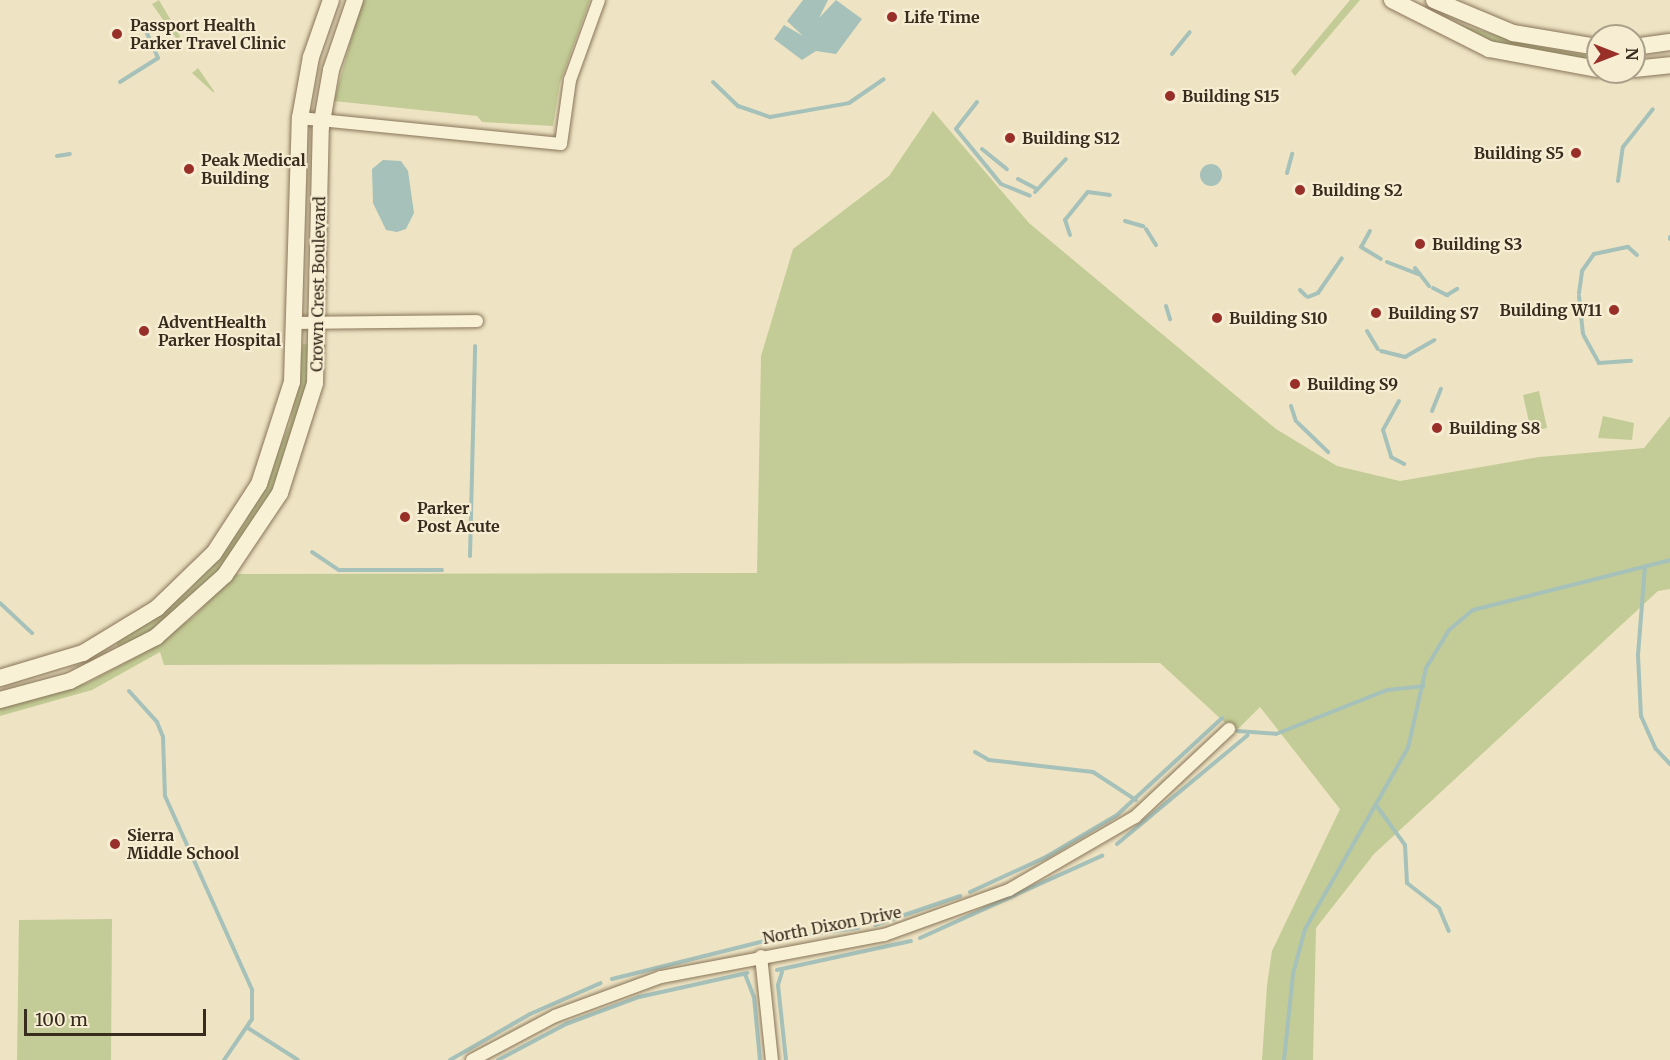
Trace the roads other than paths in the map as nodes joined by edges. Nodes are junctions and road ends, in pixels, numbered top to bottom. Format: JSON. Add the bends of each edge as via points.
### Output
{"nodes":[{"id":1,"x":331,"y":0,"type":"edge"},
{"id":2,"x":355,"y":0,"type":"edge"},
{"id":3,"x":599,"y":0,"type":"edge"},
{"id":4,"x":1392,"y":0,"type":"edge"},
{"id":5,"x":1434,"y":0,"type":"edge"},
{"id":6,"x":1670,"y":42,"type":"edge"},
{"id":7,"x":1586,"y":45,"type":"edge"},
{"id":8,"x":1646,"y":45,"type":"edge"},
{"id":9,"x":1670,"y":65,"type":"edge"},
{"id":10,"x":1586,"y":67,"type":"edge"},
{"id":11,"x":1646,"y":68,"type":"edge"},
{"id":12,"x":300,"y":118,"type":"junction"},
{"id":13,"x":321,"y":120,"type":"junction"},
{"id":14,"x":477,"y":321,"type":"dead end"},
{"id":15,"x":319,"y":322,"type":"junction"},
{"id":16,"x":296,"y":323,"type":"junction"},
{"id":17,"x":0,"y":678,"type":"edge"},
{"id":18,"x":0,"y":700,"type":"edge"},
{"id":19,"x":1229,"y":729,"type":"dead end"},
{"id":20,"x":761,"y":956,"type":"junction"},
{"id":21,"x":472,"y":1060,"type":"edge"},
{"id":22,"x":772,"y":1060,"type":"edge"}],
"edges":[{"from":1,"to":12,"type":"main road","name":"Crown Crest Boulevard","via":[[311,57]]},
{"from":2,"to":13,"type":"main road","name":"Crown Crest Boulevard","via":[[331,70]]},
{"from":3,"to":13,"type":"street","via":[[568,86],[561,144]]},
{"from":4,"to":10,"type":"main road","via":[[1489,49]]},
{"from":5,"to":7,"type":"main road","via":[[1513,33]]},
{"from":6,"to":8,"type":"main road"},
{"from":9,"to":11,"type":"main road"},
{"from":12,"to":13,"type":"street"},
{"from":12,"to":16,"type":"main road","name":"Crown Crest Boulevard"},
{"from":13,"to":15,"type":"main road","name":"Crown Crest Boulevard"},
{"from":14,"to":15,"type":"street"},
{"from":15,"to":16,"type":"street"},
{"from":15,"to":18,"type":"main road","name":"Crown Crest Boulevard","via":[[315,382],[294,460],[269,512],[230,568],[185,614],[132,651],[61,685]]},
{"from":16,"to":17,"type":"main road","name":"Crown Crest Boulevard","via":[[290,397],[275,446],[251,500],[214,553],[171,596],[120,633],[65,660]]},
{"from":19,"to":20,"type":"street","name":"North Dixon Drive","via":[[1135,817],[1022,884],[897,932]]},
{"from":20,"to":21,"type":"street","name":"North Dixon Drive","via":[[674,973],[608,994]]},
{"from":20,"to":22,"type":"street"}]}
